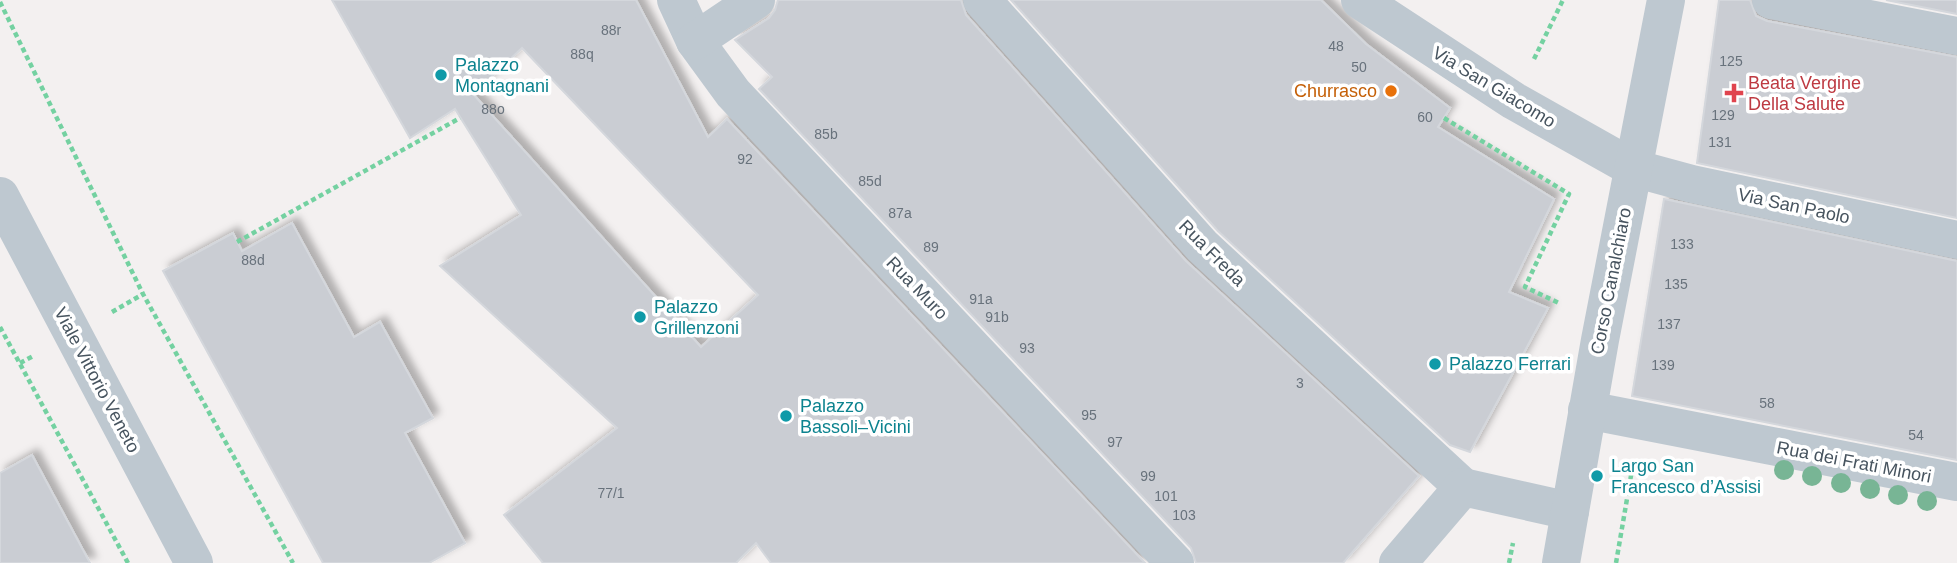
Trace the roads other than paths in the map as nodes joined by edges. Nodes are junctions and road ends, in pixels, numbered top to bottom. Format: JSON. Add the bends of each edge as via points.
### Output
{"nodes":[{"id":1,"x":676,"y":0,"type":"edge"},
{"id":2,"x":757,"y":0,"type":"edge"},
{"id":3,"x":982,"y":0,"type":"edge"},
{"id":4,"x":1360,"y":0,"type":"edge"},
{"id":5,"x":1666,"y":0,"type":"edge"},
{"id":6,"x":1771,"y":0,"type":"edge"},
{"id":7,"x":1957,"y":36,"type":"edge"},
{"id":8,"x":695,"y":41,"type":"junction"},
{"id":9,"x":1633,"y":167,"type":"junction"},
{"id":10,"x":0,"y":196,"type":"edge"},
{"id":11,"x":1957,"y":240,"type":"edge"},
{"id":12,"x":1587,"y":410,"type":"junction"},
{"id":13,"x":1957,"y":482,"type":"edge"},
{"id":14,"x":1463,"y":487,"type":"junction"},
{"id":15,"x":1570,"y":511,"type":"junction"},
{"id":16,"x":194,"y":563,"type":"edge"},
{"id":17,"x":1175,"y":563,"type":"edge"},
{"id":18,"x":1398,"y":563,"type":"edge"},
{"id":19,"x":1561,"y":563,"type":"edge"}],
"edges":[{"from":1,"to":8,"type":"street","name":"Rua Muro"},
{"from":2,"to":8,"type":"street"},
{"from":3,"to":14,"type":"street","name":"Rua Freda","via":[[1202,246]]},
{"from":4,"to":9,"type":"street","name":"Via San Giacomo","via":[[1514,101]]},
{"from":5,"to":9,"type":"street","name":"Corso Canalchiaro"},
{"from":6,"to":7,"type":"street"},
{"from":8,"to":17,"type":"street","name":"Rua Muro","via":[[733,93],[814,183]]},
{"from":9,"to":11,"type":"street","name":"Via San Paolo","via":[[1692,184]]},
{"from":9,"to":12,"type":"street","name":"Corso Canalchiaro"},
{"from":10,"to":16,"type":"street","name":"Viale Vittorio Veneto"},
{"from":12,"to":13,"type":"street","name":"Rua dei Frati Minori"},
{"from":12,"to":15,"type":"street","name":"Corso Canalchiaro"},
{"from":14,"to":15,"type":"street"},
{"from":14,"to":18,"type":"street"},
{"from":15,"to":19,"type":"street","name":"Corso Canalchiaro"}]}
